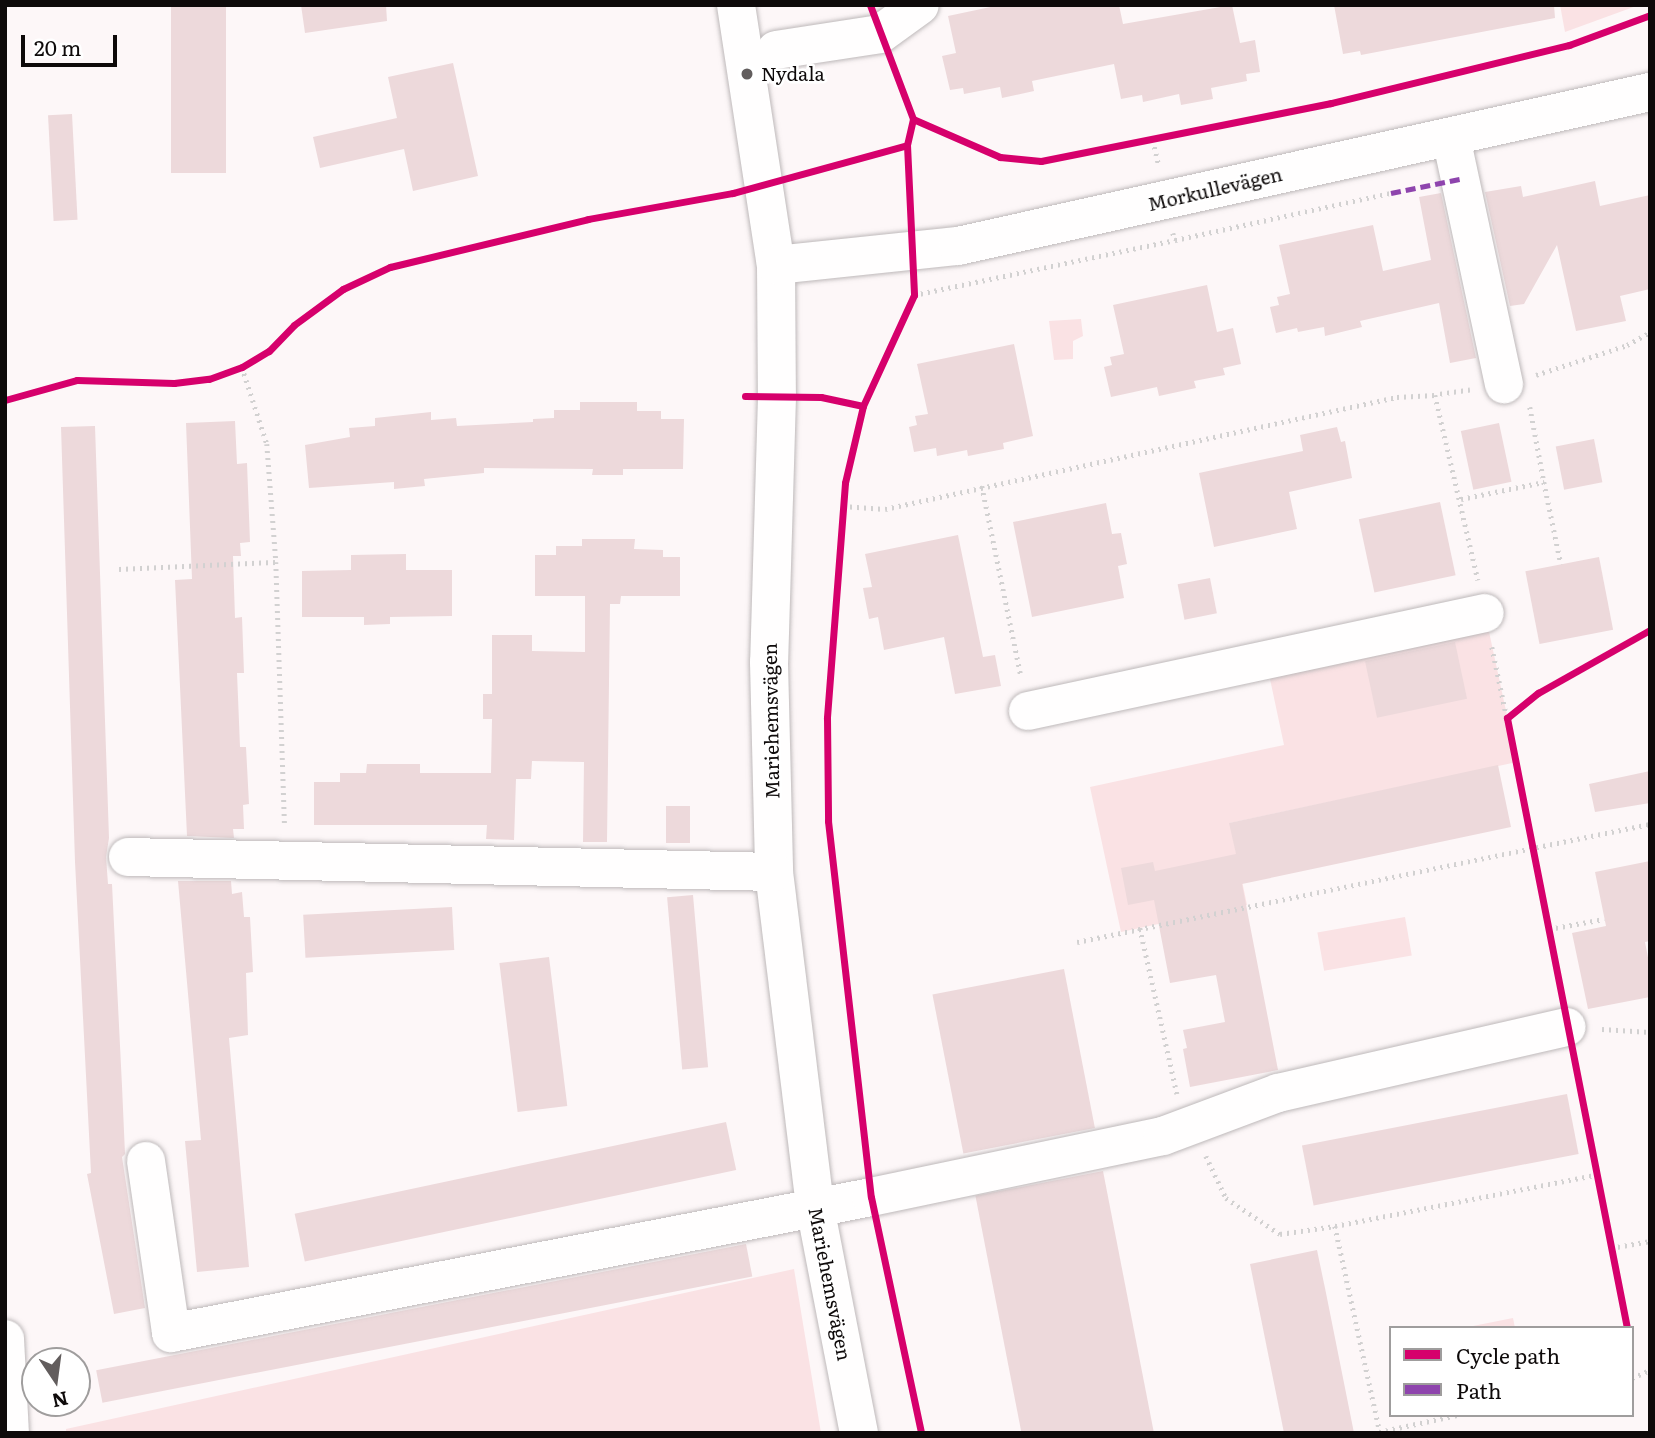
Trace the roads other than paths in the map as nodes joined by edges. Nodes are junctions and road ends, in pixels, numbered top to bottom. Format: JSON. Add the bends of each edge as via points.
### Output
{"nodes":[{"id":1,"x":736,"y":5,"type":"edge"},
{"id":2,"x":920,"y":5,"type":"edge"},
{"id":3,"x":776,"y":50,"type":"dead end"},
{"id":4,"x":1650,"y":92,"type":"edge"},
{"id":5,"x":1451,"y":137,"type":"junction"},
{"id":6,"x":776,"y":265,"type":"junction"},
{"id":7,"x":1514,"y":381,"type":"road end"},
{"id":8,"x":1485,"y":613,"type":"road end"},
{"id":9,"x":1028,"y":711,"type":"road end"},
{"id":10,"x":128,"y":857,"type":"dead end"},
{"id":11,"x":774,"y":872,"type":"junction"},
{"id":12,"x":1567,"y":1027,"type":"road end"},
{"id":13,"x":146,"y":1161,"type":"dead end"},
{"id":14,"x":815,"y":1207,"type":"junction"},
{"id":15,"x":5,"y":1339,"type":"edge"},
{"id":16,"x":10,"y":1433,"type":"edge"},
{"id":17,"x":859,"y":1433,"type":"edge"}],
"edges":[{"from":1,"to":6,"type":"main road","name":"Mariehemsvägen"},
{"from":2,"to":3,"type":"main road","via":[[880,34]]},
{"from":4,"to":5,"type":"main road","name":"Morkullevägen"},
{"from":5,"to":6,"type":"main road","name":"Morkullevägen","via":[[984,241],[913,253]]},
{"from":5,"to":7,"type":"main road"},
{"from":6,"to":11,"type":"main road","name":"Mariehemsvägen","via":[[769,663]]},
{"from":8,"to":9,"type":"main road"},
{"from":10,"to":11,"type":"main road"},
{"from":11,"to":14,"type":"main road","name":"Mariehemsvägen"},
{"from":12,"to":14,"type":"main road","via":[[1278,1093],[1191,1127],[1119,1146]]},
{"from":13,"to":14,"type":"main road","via":[[171,1333]]},
{"from":14,"to":17,"type":"main road","name":"Mariehemsvägen"},
{"from":15,"to":16,"type":"main road"}]}
